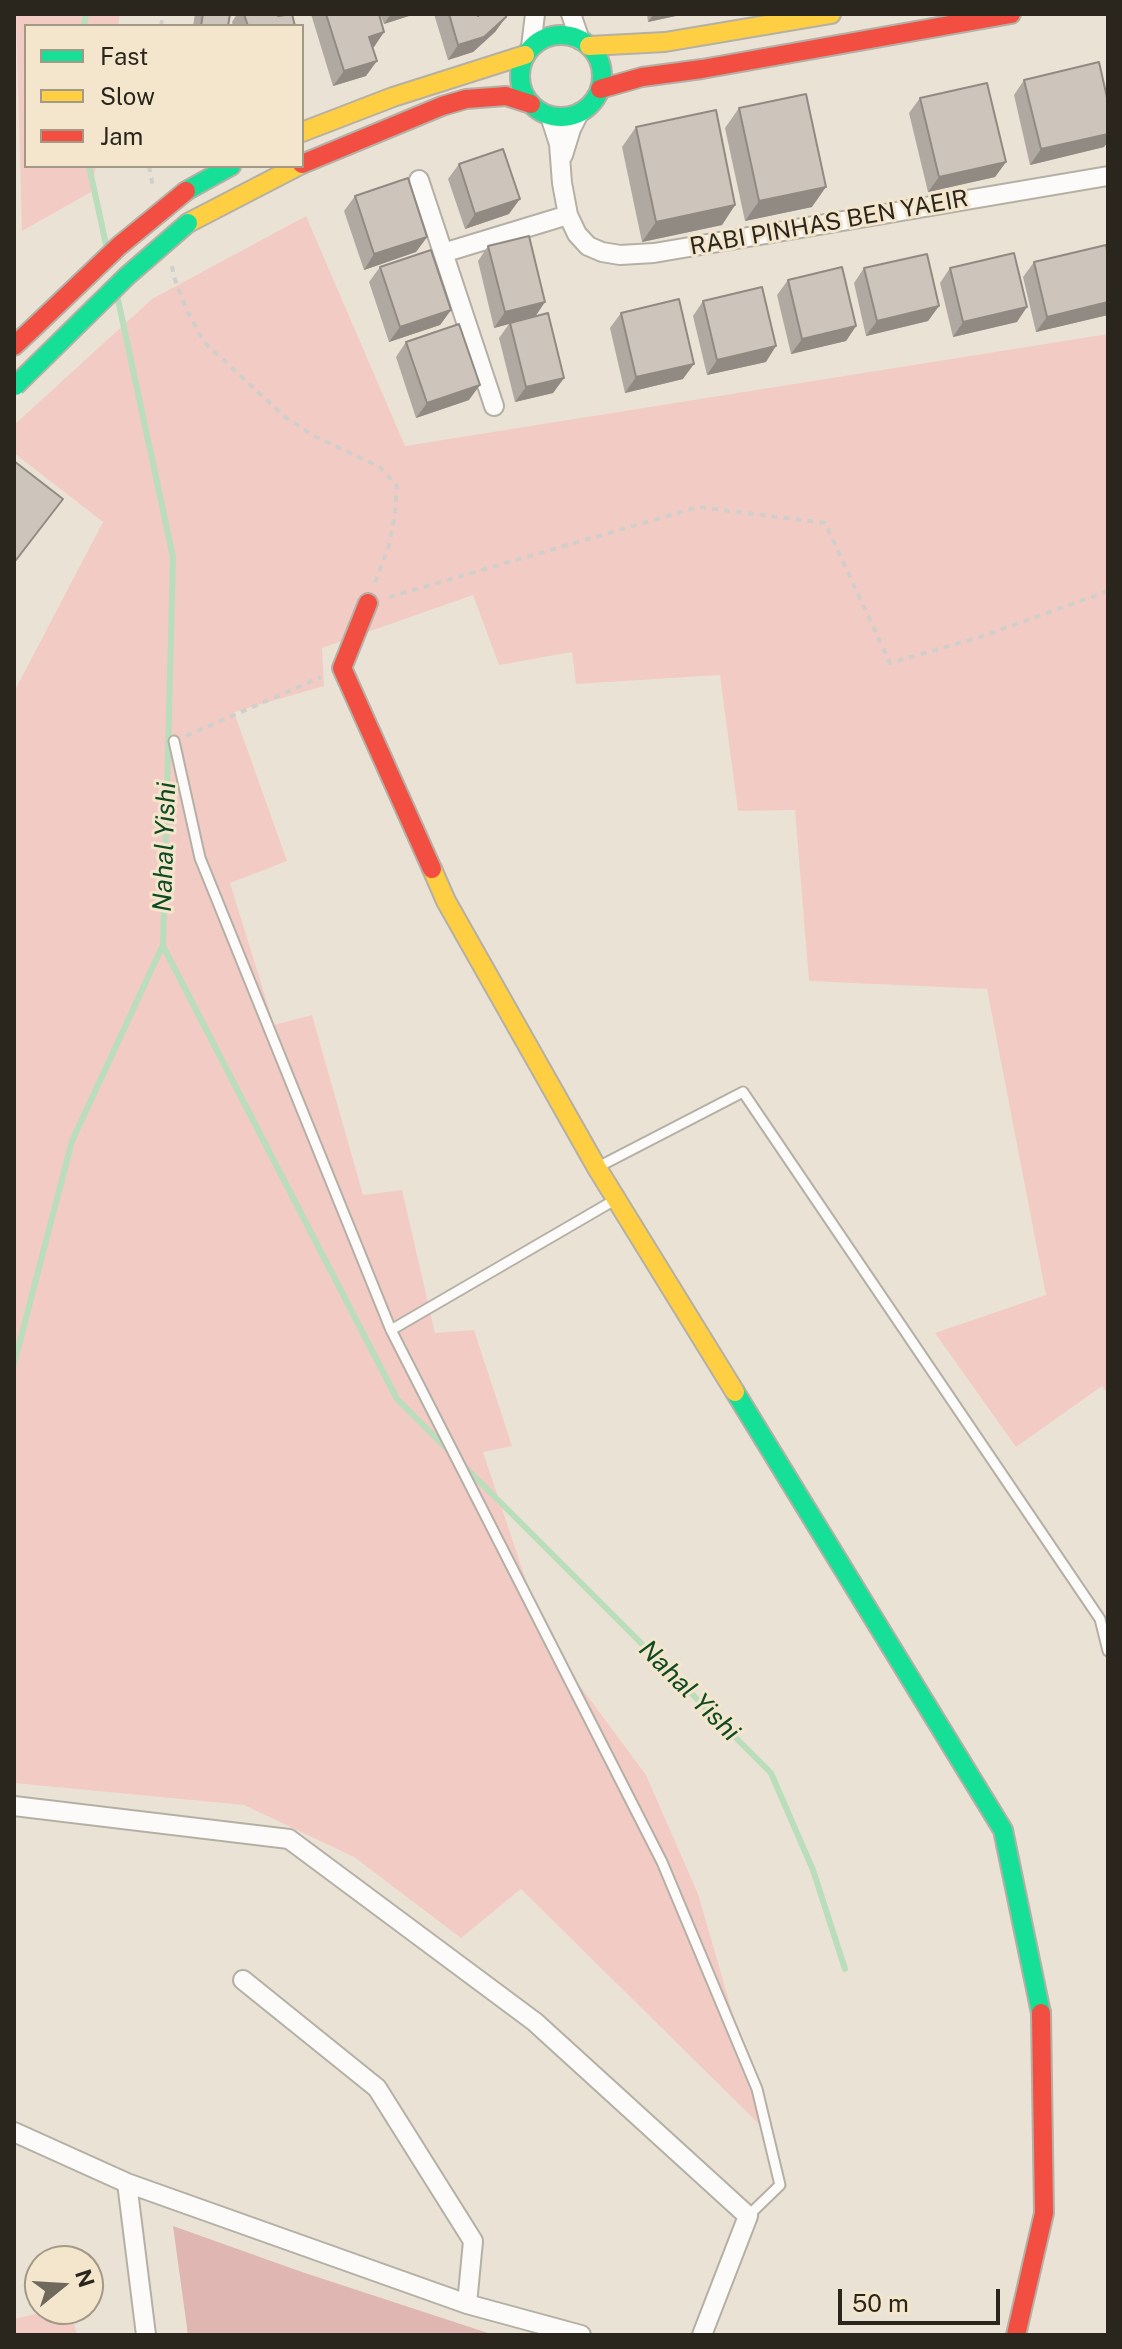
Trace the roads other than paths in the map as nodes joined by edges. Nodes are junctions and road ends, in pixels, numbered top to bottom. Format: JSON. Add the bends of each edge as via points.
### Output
{"nodes":[{"id":1,"x":535,"y":14,"type":"edge"},
{"id":2,"x":571,"y":14,"type":"edge"},
{"id":3,"x":831,"y":14,"type":"edge"},
{"id":4,"x":1011,"y":14,"type":"edge"},
{"id":5,"x":584,"y":43,"type":"junction"},
{"id":6,"x":528,"y":51,"type":"junction"},
{"id":7,"x":600,"y":89,"type":"junction"},
{"id":8,"x":531,"y":104,"type":"junction"},
{"id":9,"x":579,"y":113,"type":"junction"},
{"id":10,"x":550,"y":116,"type":"junction"},
{"id":11,"x":304,"y":131,"type":"edge"},
{"id":12,"x":304,"y":163,"type":"edge"},
{"id":13,"x":561,"y":165,"type":"junction"},
{"id":14,"x":227,"y":168,"type":"edge"},
{"id":15,"x":294,"y":168,"type":"edge"},
{"id":16,"x":1108,"y":176,"type":"edge"},
{"id":17,"x":419,"y":180,"type":"dead end"},
{"id":18,"x":568,"y":215,"type":"junction"},
{"id":19,"x":443,"y":253,"type":"junction"},
{"id":20,"x":14,"y":346,"type":"edge"},
{"id":21,"x":14,"y":386,"type":"edge"},
{"id":22,"x":494,"y":406,"type":"dead end"},
{"id":23,"x":368,"y":603,"type":"road end"},
{"id":24,"x":174,"y":741,"type":"road end"},
{"id":25,"x":597,"y":1168,"type":"junction"},
{"id":26,"x":616,"y":1200,"type":"junction"},
{"id":27,"x":391,"y":1330,"type":"junction"},
{"id":28,"x":1108,"y":1651,"type":"edge"},
{"id":29,"x":14,"y":1806,"type":"edge"},
{"id":30,"x":243,"y":1980,"type":"dead end"},
{"id":31,"x":14,"y":2132,"type":"edge"},
{"id":32,"x":127,"y":2183,"type":"junction"},
{"id":33,"x":748,"y":2216,"type":"junction"},
{"id":34,"x":467,"y":2304,"type":"junction"},
{"id":35,"x":146,"y":2335,"type":"edge"},
{"id":36,"x":581,"y":2335,"type":"edge"},
{"id":37,"x":702,"y":2335,"type":"edge"},
{"id":38,"x":1016,"y":2335,"type":"edge"}],
"edges":[{"from":1,"to":6,"type":"street"},
{"from":2,"to":5,"type":"street"},
{"from":3,"to":5,"type":"main road","via":[[665,42]]},
{"from":4,"to":7,"type":"main road","via":[[642,77]]},
{"from":5,"to":6,"type":"main road","via":[[560,35],[540,40]]},
{"from":5,"to":7,"type":"main road","via":[[600,66]]},
{"from":6,"to":8,"type":"main road","via":[[520,81]]},
{"from":6,"to":11,"type":"main road"},
{"from":7,"to":9,"type":"main road"},
{"from":8,"to":10,"type":"main road"},
{"from":8,"to":12,"type":"main road","via":[[506,96],[466,99]]},
{"from":9,"to":10,"type":"main road"},
{"from":9,"to":13,"type":"street","name":"RABI PINHAS BEN YAEIR"},
{"from":10,"to":13,"type":"street","name":"RABI PINHAS BEN YAEIR"},
{"from":13,"to":18,"type":"street","name":"RABI PINHAS BEN YAEIR"},
{"from":14,"to":20,"type":"main road","bridge":true,"via":[[186,191],[119,246]]},
{"from":15,"to":21,"type":"main road","bridge":true,"via":[[188,223]]},
{"from":16,"to":18,"type":"street","name":"RABI PINHAS BEN YAEIR","via":[[637,255],[588,246]]},
{"from":17,"to":19,"type":"street"},
{"from":18,"to":19,"type":"street"},
{"from":19,"to":22,"type":"street"},
{"from":23,"to":25,"type":"main road","via":[[342,668],[446,901]]},
{"from":24,"to":27,"type":"lane","via":[[200,858]]},
{"from":25,"to":26,"type":"main road"},
{"from":25,"to":28,"type":"lane","via":[[743,1092],[1100,1619]]},
{"from":26,"to":27,"type":"lane"},
{"from":26,"to":38,"type":"main road","via":[[1003,1830],[1042,2019],[1044,2213]]},
{"from":27,"to":33,"type":"lane","via":[[662,1862],[757,2089],[780,2185]]},
{"from":29,"to":33,"type":"street","via":[[289,1839],[535,2022]]},
{"from":30,"to":34,"type":"street","via":[[377,2088],[473,2241]]},
{"from":31,"to":32,"type":"street"},
{"from":32,"to":34,"type":"street"},
{"from":32,"to":35,"type":"street"},
{"from":33,"to":37,"type":"street"},
{"from":34,"to":36,"type":"street"}]}
